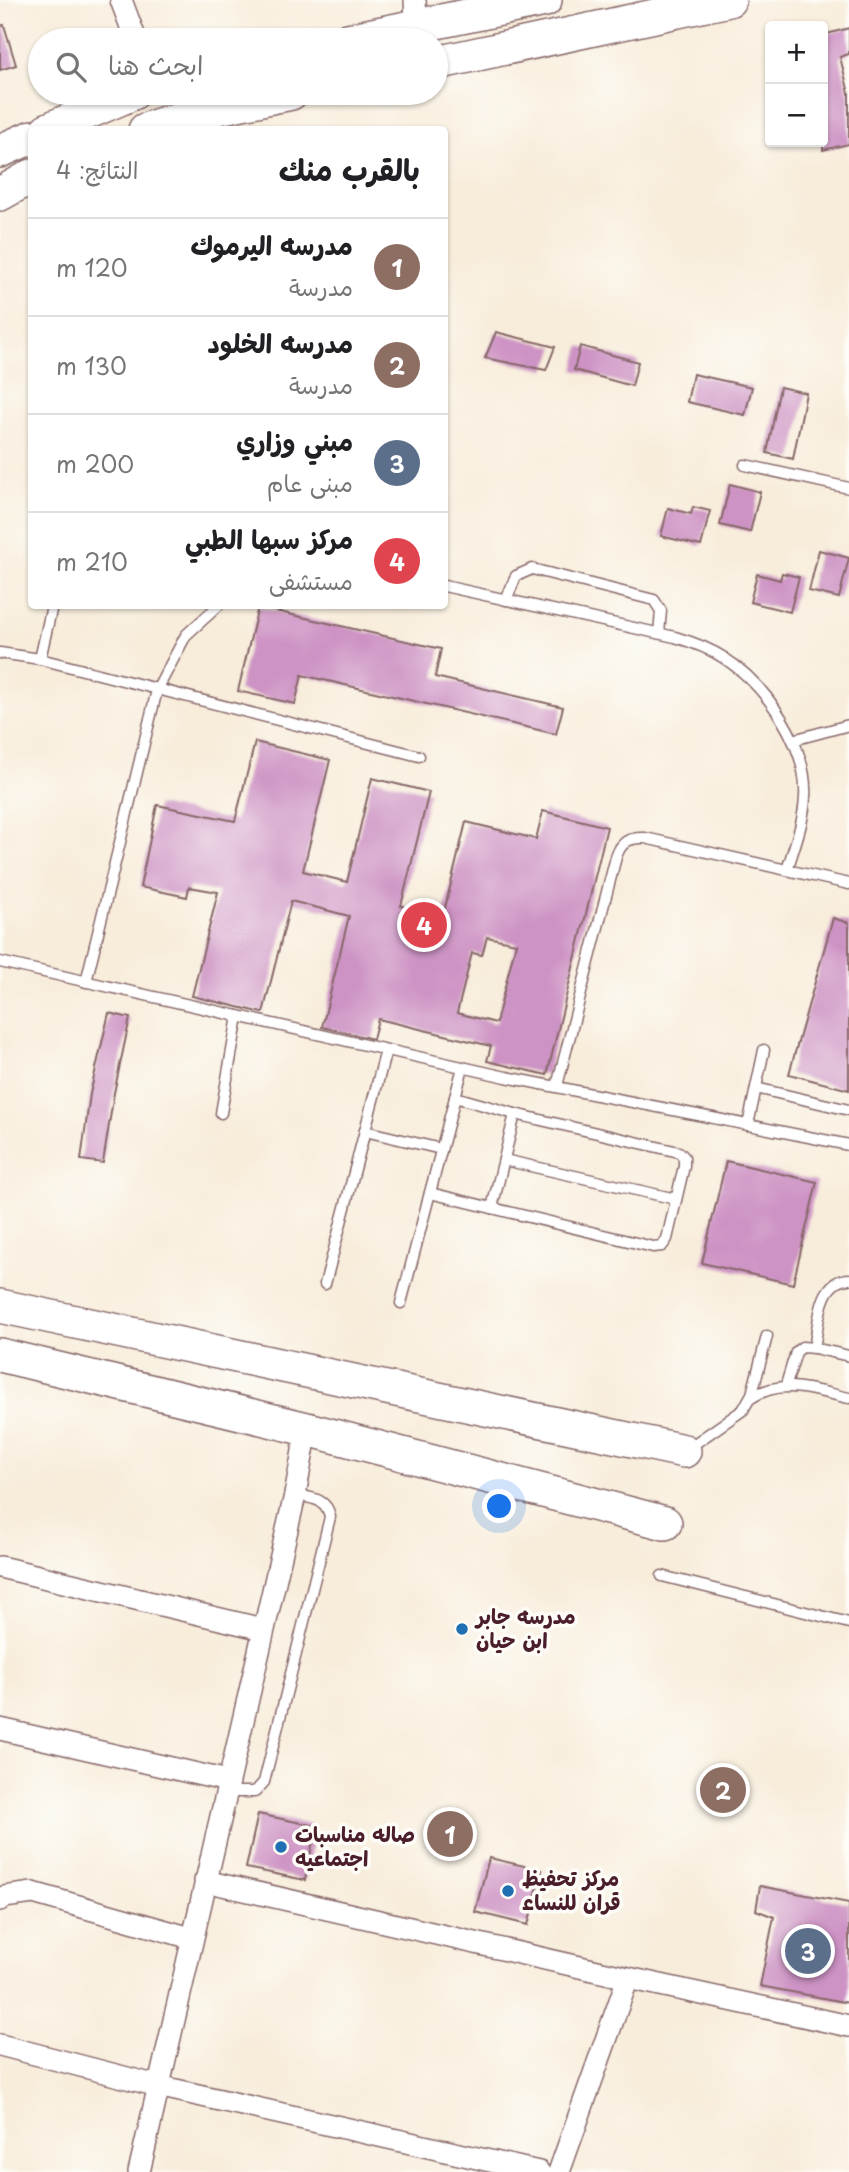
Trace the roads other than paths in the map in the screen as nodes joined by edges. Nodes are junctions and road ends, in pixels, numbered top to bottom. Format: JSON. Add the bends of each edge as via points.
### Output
{"nodes":[{"id":1,"x":121,"y":0,"type":"edge"},
{"id":2,"x":545,"y":0,"type":"edge"},
{"id":3,"x":729,"y":0,"type":"edge"},
{"id":4,"x":416,"y":22,"type":"edge"},
{"id":5,"x":132,"y":28,"type":"edge"},
{"id":6,"x":393,"y":28,"type":"edge"},
{"id":7,"x":448,"y":60,"type":"edge"},
{"id":8,"x":105,"y":105,"type":"edge"},
{"id":9,"x":235,"y":105,"type":"edge"},
{"id":10,"x":56,"y":126,"type":"edge"},
{"id":11,"x":158,"y":126,"type":"edge"},
{"id":12,"x":28,"y":139,"type":"edge"},
{"id":13,"x":0,"y":151,"type":"edge"},
{"id":14,"x":28,"y":178,"type":"edge"},
{"id":15,"x":0,"y":194,"type":"edge"},
{"id":16,"x":745,"y":465,"type":"dead end"},
{"id":17,"x":849,"y":488,"type":"edge"},
{"id":18,"x":448,"y":587,"type":"edge"},
{"id":19,"x":506,"y":600,"type":"junction"},
{"id":20,"x":51,"y":609,"type":"edge"},
{"id":21,"x":215,"y":609,"type":"edge"},
{"id":22,"x":659,"y":634,"type":"junction"},
{"id":23,"x":0,"y":653,"type":"edge"},
{"id":24,"x":40,"y":659,"type":"junction"},
{"id":25,"x":157,"y":690,"type":"junction"},
{"id":26,"x":849,"y":725,"type":"edge"},
{"id":27,"x":793,"y":740,"type":"junction"},
{"id":28,"x":419,"y":756,"type":"dead end"},
{"id":29,"x":787,"y":870,"type":"junction"},
{"id":30,"x":849,"y":884,"type":"edge"},
{"id":31,"x":0,"y":962,"type":"edge"},
{"id":32,"x":86,"y":982,"type":"junction"},
{"id":33,"x":239,"y":1016,"type":"junction"},
{"id":34,"x":386,"y":1050,"type":"junction"},
{"id":35,"x":764,"y":1050,"type":"dead end"},
{"id":36,"x":463,"y":1067,"type":"junction"},
{"id":37,"x":557,"y":1086,"type":"junction"},
{"id":38,"x":756,"y":1088,"type":"junction"},
{"id":39,"x":455,"y":1097,"type":"junction"},
{"id":40,"x":849,"y":1110,"type":"edge"},
{"id":41,"x":221,"y":1113,"type":"dead end"},
{"id":42,"x":515,"y":1114,"type":"junction"},
{"id":43,"x":748,"y":1125,"type":"junction"},
{"id":44,"x":365,"y":1131,"type":"junction"},
{"id":45,"x":849,"y":1145,"type":"edge"},
{"id":46,"x":441,"y":1149,"type":"junction"},
{"id":47,"x":504,"y":1160,"type":"junction"},
{"id":48,"x":430,"y":1193,"type":"junction"},
{"id":49,"x":676,"y":1199,"type":"junction"},
{"id":50,"x":492,"y":1208,"type":"junction"},
{"id":51,"x":849,"y":1279,"type":"edge"},
{"id":52,"x":325,"y":1284,"type":"dead end"},
{"id":53,"x":401,"y":1303,"type":"dead end"},
{"id":54,"x":10,"y":1308,"type":"edge"},
{"id":55,"x":767,"y":1336,"type":"dead end"},
{"id":56,"x":814,"y":1348,"type":"junction"},
{"id":57,"x":4,"y":1356,"type":"edge"},
{"id":58,"x":849,"y":1356,"type":"edge"},
{"id":59,"x":786,"y":1385,"type":"junction"},
{"id":60,"x":751,"y":1398,"type":"junction"},
{"id":61,"x":849,"y":1398,"type":"edge"},
{"id":62,"x":307,"y":1429,"type":"junction"},
{"id":63,"x":684,"y":1451,"type":"joint"},
{"id":64,"x":295,"y":1495,"type":"junction"},
{"id":65,"x":665,"y":1523,"type":"dead end"},
{"id":66,"x":0,"y":1567,"type":"edge"},
{"id":67,"x":662,"y":1576,"type":"dead end"},
{"id":68,"x":849,"y":1623,"type":"edge"},
{"id":69,"x":263,"y":1629,"type":"junction"},
{"id":70,"x":0,"y":1729,"type":"edge"},
{"id":71,"x":227,"y":1786,"type":"junction"},
{"id":72,"x":205,"y":1881,"type":"junction"},
{"id":73,"x":0,"y":1900,"type":"edge"},
{"id":74,"x":191,"y":1938,"type":"junction"},
{"id":75,"x":628,"y":1978,"type":"junction"},
{"id":76,"x":849,"y":2026,"type":"edge"},
{"id":77,"x":0,"y":2045,"type":"edge"},
{"id":78,"x":158,"y":2086,"type":"junction"},
{"id":79,"x":139,"y":2172,"type":"edge"},
{"id":80,"x":539,"y":2172,"type":"edge"},
{"id":81,"x":559,"y":2172,"type":"edge"}],
"edges":[{"from":1,"to":5,"type":"street"},
{"from":2,"to":4,"type":"main road"},
{"from":3,"to":7,"type":"main road"},
{"from":4,"to":6,"type":"main road"},
{"from":8,"to":10,"type":"main road"},
{"from":9,"to":11,"type":"main road"},
{"from":12,"to":13,"type":"main road"},
{"from":14,"to":15,"type":"main road"},
{"from":16,"to":17,"type":"lane"},
{"from":18,"to":19,"type":"lane"},
{"from":19,"to":22,"type":"lane"},
{"from":19,"to":22,"type":"lane","via":[[516,576],[532,569],[654,600],[661,611]]},
{"from":20,"to":24,"type":"lane"},
{"from":21,"to":25,"type":"lane","via":[[186,635]]},
{"from":22,"to":27,"type":"lane","via":[[710,650],[742,671],[767,698]]},
{"from":23,"to":24,"type":"lane"},
{"from":24,"to":25,"type":"lane"},
{"from":25,"to":28,"type":"lane"},
{"from":25,"to":32,"type":"lane"},
{"from":26,"to":27,"type":"lane"},
{"from":27,"to":29,"type":"lane","via":[[806,798]]},
{"from":29,"to":30,"type":"lane"},
{"from":29,"to":37,"type":"lane","via":[[645,838],[626,841],[616,857]]},
{"from":31,"to":32,"type":"lane"},
{"from":32,"to":33,"type":"lane"},
{"from":33,"to":34,"type":"lane"},
{"from":33,"to":41,"type":"lane"},
{"from":34,"to":36,"type":"lane"},
{"from":34,"to":44,"type":"lane"},
{"from":35,"to":38,"type":"lane"},
{"from":36,"to":37,"type":"lane"},
{"from":36,"to":39,"type":"lane"},
{"from":37,"to":43,"type":"lane"},
{"from":38,"to":40,"type":"lane"},
{"from":38,"to":43,"type":"lane"},
{"from":39,"to":42,"type":"lane"},
{"from":39,"to":46,"type":"lane"},
{"from":42,"to":47,"type":"lane"},
{"from":42,"to":49,"type":"lane","via":[[679,1152],[685,1161]]},
{"from":43,"to":45,"type":"lane"},
{"from":44,"to":46,"type":"lane"},
{"from":44,"to":52,"type":"lane"},
{"from":46,"to":48,"type":"lane"},
{"from":47,"to":49,"type":"lane"},
{"from":47,"to":50,"type":"lane"},
{"from":48,"to":50,"type":"lane"},
{"from":48,"to":53,"type":"lane"},
{"from":49,"to":50,"type":"lane","via":[[667,1239],[657,1248]]},
{"from":51,"to":56,"type":"lane","via":[[837,1281],[827,1290]]},
{"from":54,"to":57,"type":"main road"},
{"from":54,"to":63,"type":"main road"},
{"from":55,"to":60,"type":"lane"},
{"from":56,"to":58,"type":"lane"},
{"from":56,"to":59,"type":"lane","via":[[802,1347],[796,1352]]},
{"from":57,"to":62,"type":"main road"},
{"from":59,"to":60,"type":"lane"},
{"from":59,"to":61,"type":"lane"},
{"from":60,"to":63,"type":"lane","via":[[736,1417]]},
{"from":62,"to":64,"type":"street"},
{"from":62,"to":65,"type":"main road"},
{"from":64,"to":69,"type":"street"},
{"from":64,"to":71,"type":"lane","via":[[321,1501],[330,1517],[264,1782],[255,1792]]},
{"from":66,"to":69,"type":"street"},
{"from":67,"to":68,"type":"lane"},
{"from":69,"to":71,"type":"street"},
{"from":70,"to":71,"type":"street"},
{"from":71,"to":72,"type":"street"},
{"from":72,"to":74,"type":"street"},
{"from":72,"to":75,"type":"street"},
{"from":73,"to":74,"type":"street","via":[[33,1893]]},
{"from":74,"to":78,"type":"street"},
{"from":75,"to":76,"type":"street"},
{"from":75,"to":81,"type":"street"},
{"from":77,"to":78,"type":"street"},
{"from":78,"to":79,"type":"street"},
{"from":78,"to":80,"type":"street"}]}
